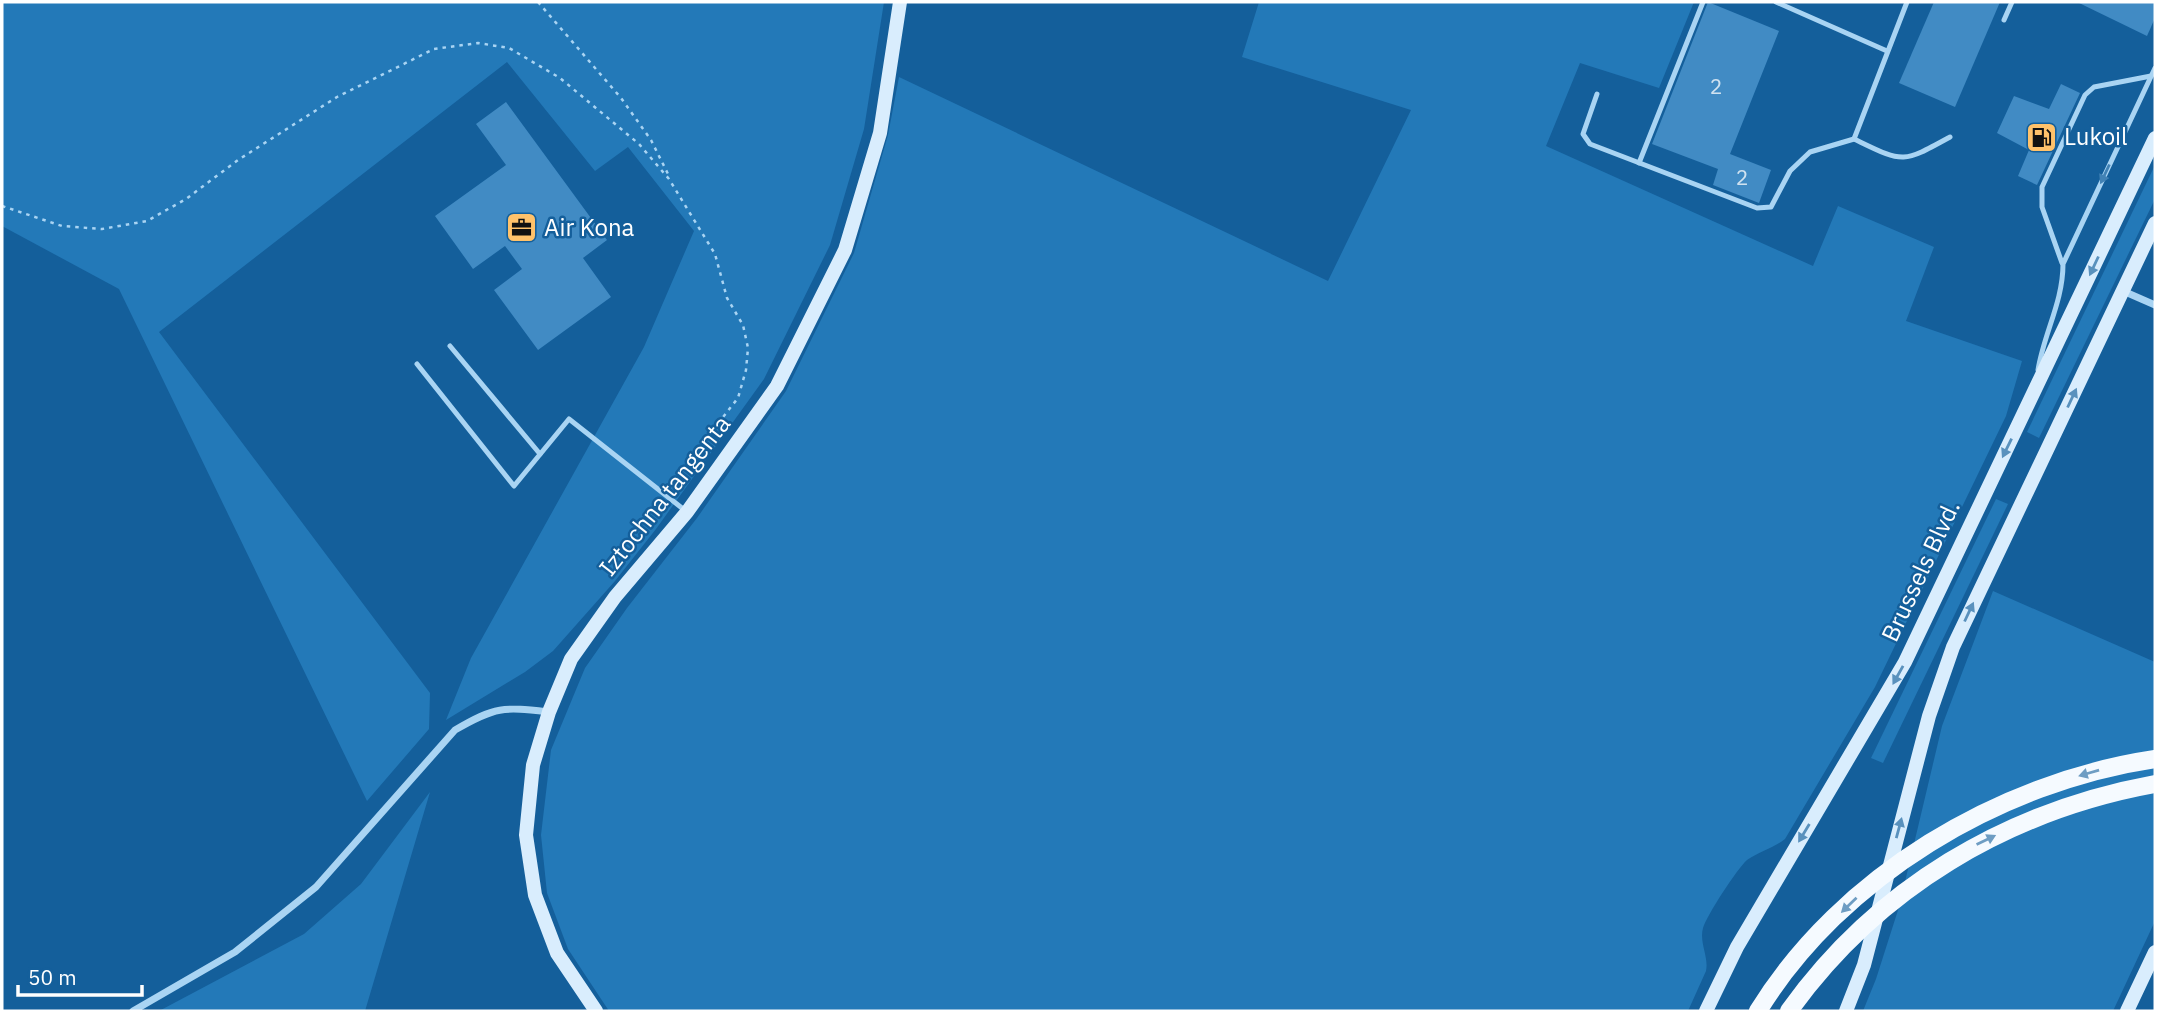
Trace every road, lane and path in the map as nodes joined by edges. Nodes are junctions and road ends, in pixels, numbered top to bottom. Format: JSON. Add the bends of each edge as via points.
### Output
{"nodes":[{"id":1,"x":538,"y":2,"type":"edge"},
{"id":2,"x":900,"y":2,"type":"edge"},
{"id":3,"x":1703,"y":2,"type":"edge"},
{"id":4,"x":1776,"y":2,"type":"edge"},
{"id":5,"x":1907,"y":2,"type":"edge"},
{"id":6,"x":2012,"y":2,"type":"edge"},
{"id":7,"x":2004,"y":20,"type":"dead end"},
{"id":8,"x":1887,"y":51,"type":"junction"},
{"id":9,"x":2155,"y":68,"type":"edge"},
{"id":10,"x":2151,"y":76,"type":"junction"},
{"id":11,"x":1597,"y":94,"type":"dead end"},
{"id":12,"x":1950,"y":137,"type":"dead end"},
{"id":13,"x":2155,"y":138,"type":"edge"},
{"id":14,"x":1854,"y":139,"type":"junction"},
{"id":15,"x":1639,"y":163,"type":"junction"},
{"id":16,"x":672,"y":183,"type":"junction"},
{"id":17,"x":2,"y":206,"type":"edge"},
{"id":18,"x":2155,"y":223,"type":"edge"},
{"id":19,"x":2063,"y":264,"type":"junction"},
{"id":20,"x":2123,"y":291,"type":"junction"},
{"id":21,"x":2155,"y":304,"type":"edge"},
{"id":22,"x":450,"y":346,"type":"dead end"},
{"id":23,"x":417,"y":364,"type":"dead end"},
{"id":24,"x":2037,"y":387,"type":"junction"},
{"id":25,"x":540,"y":454,"type":"junction"},
{"id":26,"x":668,"y":497,"type":"junction"},
{"id":27,"x":687,"y":512,"type":"junction"},
{"id":28,"x":549,"y":712,"type":"junction"},
{"id":29,"x":2155,"y":759,"type":"edge"},
{"id":30,"x":2155,"y":783,"type":"edge"},
{"id":31,"x":2155,"y":952,"type":"edge"},
{"id":32,"x":133,"y":1011,"type":"edge"},
{"id":33,"x":596,"y":1011,"type":"edge"},
{"id":34,"x":1706,"y":1011,"type":"edge"},
{"id":35,"x":1758,"y":1011,"type":"edge"},
{"id":36,"x":1789,"y":1011,"type":"edge"},
{"id":37,"x":1846,"y":1011,"type":"edge"},
{"id":38,"x":2127,"y":1011,"type":"edge"}],
"edges":[{"from":1,"to":16,"type":"path","via":[[621,98],[650,139]]},
{"from":2,"to":27,"type":"main road","name":"Iztochna tangenta","via":[[880,133],[845,250],[778,386]]},
{"from":3,"to":15,"type":"lane"},
{"from":4,"to":8,"type":"lane"},
{"from":5,"to":8,"type":"lane"},
{"from":6,"to":7,"type":"lane"},
{"from":8,"to":14,"type":"lane"},
{"from":9,"to":10,"type":"lane"},
{"from":10,"to":19,"type":"lane","one_way":true},
{"from":10,"to":19,"type":"lane","via":[[2094,87],[2085,95],[2042,187],[2042,207]]},
{"from":11,"to":15,"type":"lane","via":[[1583,134],[1590,144]]},
{"from":12,"to":14,"type":"lane","via":[[1915,156],[1894,158]]},
{"from":13,"to":24,"type":"main road","name":"Brussels Blvd.","one_way":true},
{"from":14,"to":15,"type":"lane","via":[[1810,152],[1790,171],[1770,208],[1757,208]]},
{"from":16,"to":17,"type":"path","via":[[639,144],[560,78],[509,48],[478,43],[434,49],[337,97],[147,221],[102,229],[62,226]]},
{"from":16,"to":26,"type":"path","via":[[715,254],[748,348],[738,398],[691,458]]},
{"from":18,"to":20,"type":"main road"},
{"from":19,"to":24,"type":"lane"},
{"from":20,"to":21,"type":"street"},
{"from":37,"to":20,"type":"main road","one_way":true,"via":[[1864,965],[1929,716],[1953,647]]},
{"from":22,"to":25,"type":"lane"},
{"from":23,"to":25,"type":"lane","via":[[514,486]]},
{"from":24,"to":34,"type":"main road","name":"Brussels Blvd.","one_way":true,"via":[[1905,662],[1737,947]]},
{"from":25,"to":26,"type":"lane","via":[[569,419]]},
{"from":26,"to":27,"type":"lane"},
{"from":27,"to":28,"type":"main road","name":"Iztochna tangenta","via":[[615,597],[571,659]]},
{"from":28,"to":32,"type":"street","via":[[509,707],[483,713],[456,730],[316,887],[235,952]]},
{"from":28,"to":33,"type":"main road","name":"Iztochna tangenta","via":[[533,765],[526,835],[535,895],[557,953]]},
{"from":29,"to":35,"type":"main road","one_way":true,"bridge":true,"via":[[2054,783],[1992,809],[1918,850],[1829,924]]},
{"from":36,"to":30,"type":"main road","one_way":true,"bridge":true,"via":[[1854,934],[1970,848],[2061,808]]},
{"from":31,"to":38,"type":"main road"}]}
